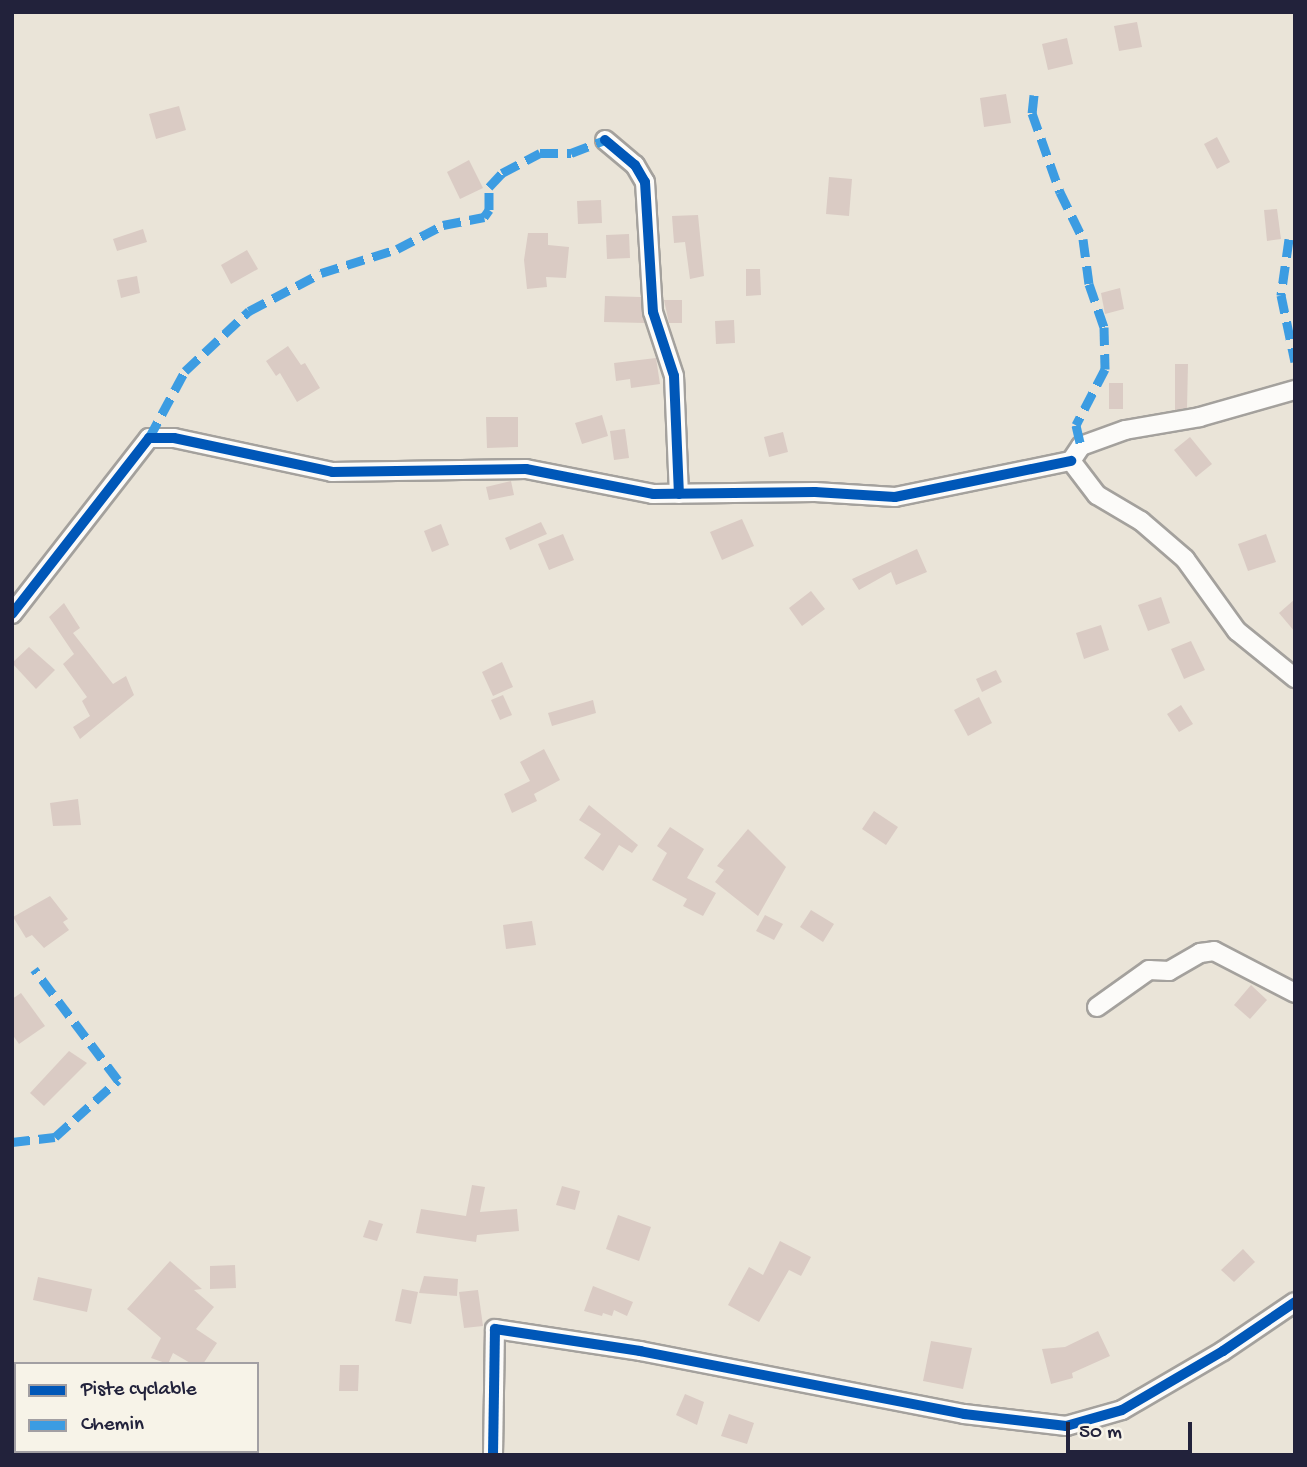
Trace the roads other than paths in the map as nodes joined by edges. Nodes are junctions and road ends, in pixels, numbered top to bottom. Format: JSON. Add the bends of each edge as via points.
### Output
{"nodes":[{"id":1,"x":605,"y":140,"type":"dead end"},
{"id":2,"x":1295,"y":390,"type":"edge"},
{"id":3,"x":1071,"y":461,"type":"junction"},
{"id":4,"x":679,"y":494,"type":"junction"},
{"id":5,"x":12,"y":614,"type":"edge"},
{"id":6,"x":1295,"y":678,"type":"edge"},
{"id":7,"x":1295,"y":993,"type":"edge"},
{"id":8,"x":1097,"y":1007,"type":"dead end"},
{"id":9,"x":1295,"y":1302,"type":"edge"},
{"id":10,"x":494,"y":1455,"type":"edge"}],
"edges":[{"from":1,"to":4,"type":"street","via":[[635,165],[645,182],[653,312],[674,376]]},
{"from":2,"to":3,"type":"street","via":[[1200,417],[1125,430],[1080,446]]},
{"from":3,"to":4,"type":"street","via":[[895,497],[815,492]]},
{"from":3,"to":6,"type":"street","via":[[1097,495],[1141,521],[1185,559],[1237,631]]},
{"from":4,"to":5,"type":"street","via":[[599,487],[526,469],[332,471],[265,461],[174,438],[149,438]]},
{"from":7,"to":8,"type":"street","via":[[1214,951],[1200,953],[1169,971],[1149,970]]},
{"from":9,"to":10,"type":"street","via":[[1122,1410],[1066,1426],[964,1414],[640,1351],[495,1329]]}]}
